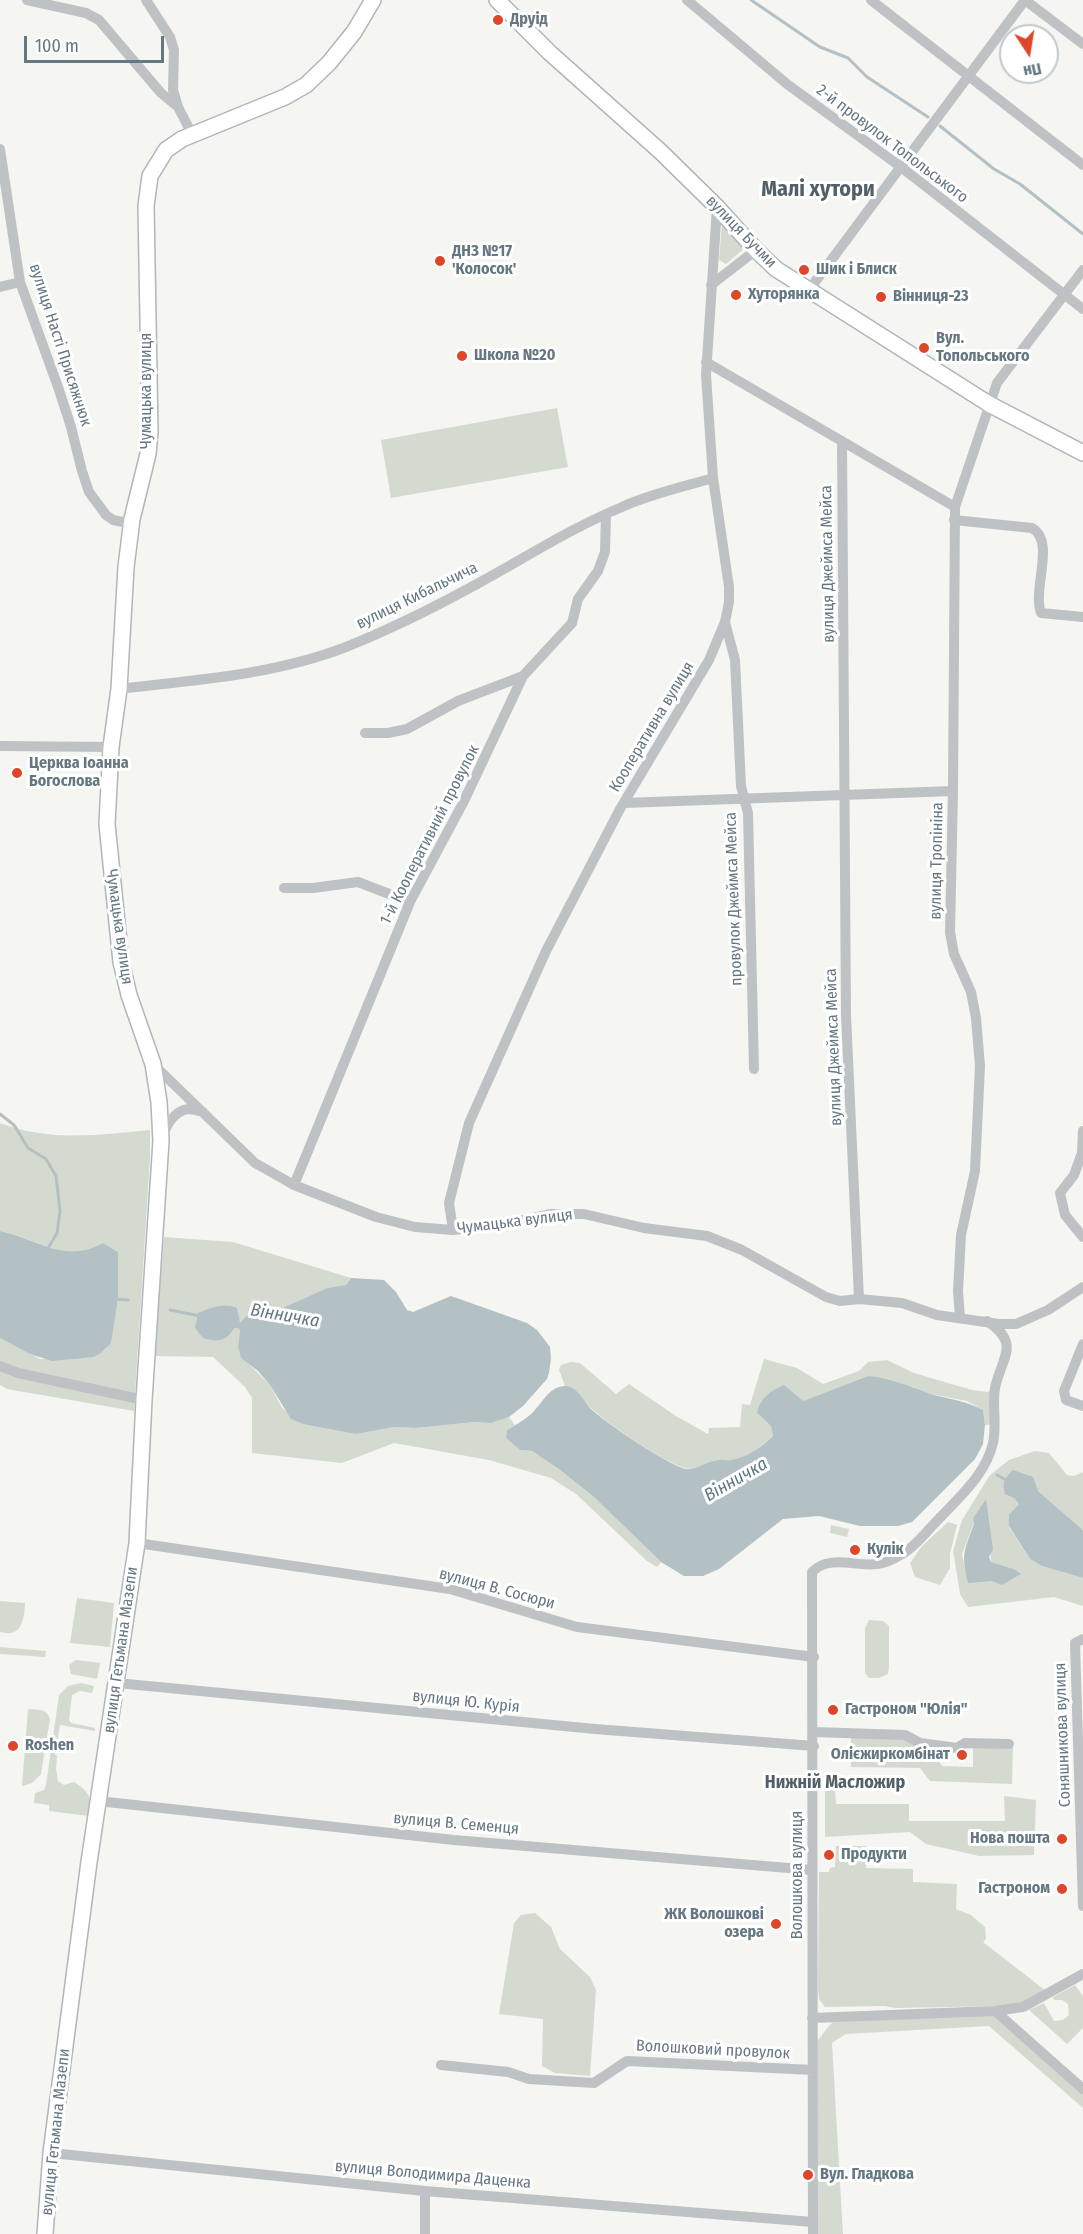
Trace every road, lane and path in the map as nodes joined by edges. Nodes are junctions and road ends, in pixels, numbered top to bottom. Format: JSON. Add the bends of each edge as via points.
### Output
{"nodes":[{"id":1,"x":27,"y":0,"type":"edge"},
{"id":2,"x":146,"y":0,"type":"edge"},
{"id":3,"x":373,"y":0,"type":"edge"},
{"id":4,"x":687,"y":0,"type":"edge"},
{"id":5,"x":871,"y":0,"type":"edge"},
{"id":6,"x":1025,"y":0,"type":"edge"},
{"id":7,"x":498,"y":1,"type":"edge"},
{"id":8,"x":1083,"y":44,"type":"edge"},
{"id":9,"x":968,"y":75,"type":"junction"},
{"id":10,"x":178,"y":107,"type":"junction"},
{"id":11,"x":192,"y":134,"type":"junction"},
{"id":12,"x":0,"y":149,"type":"edge"},
{"id":13,"x":1083,"y":165,"type":"edge"},
{"id":14,"x":901,"y":167,"type":"junction"},
{"id":15,"x":717,"y":207,"type":"junction"},
{"id":16,"x":756,"y":250,"type":"junction"},
{"id":17,"x":1083,"y":270,"type":"edge"},
{"id":18,"x":20,"y":282,"type":"junction"},
{"id":19,"x":711,"y":285,"type":"junction"},
{"id":20,"x":0,"y":287,"type":"edge"},
{"id":21,"x":809,"y":290,"type":"junction"},
{"id":22,"x":1064,"y":296,"type":"junction"},
{"id":23,"x":1083,"y":309,"type":"edge"},
{"id":24,"x":706,"y":362,"type":"junction"},
{"id":25,"x":989,"y":404,"type":"junction"},
{"id":26,"x":842,"y":441,"type":"junction"},
{"id":27,"x":1083,"y":453,"type":"edge"},
{"id":28,"x":713,"y":478,"type":"junction"},
{"id":29,"x":955,"y":507,"type":"junction"},
{"id":30,"x":606,"y":514,"type":"junction"},
{"id":31,"x":132,"y":519,"type":"junction"},
{"id":32,"x":954,"y":520,"type":"junction"},
{"id":33,"x":1083,"y":617,"type":"edge"},
{"id":34,"x":725,"y":622,"type":"junction"},
{"id":35,"x":523,"y":676,"type":"junction"},
{"id":36,"x":119,"y":688,"type":"junction"},
{"id":37,"x":365,"y":733,"type":"dead end"},
{"id":38,"x":0,"y":746,"type":"edge"},
{"id":39,"x":111,"y":747,"type":"junction"},
{"id":40,"x":953,"y":791,"type":"junction"},
{"id":41,"x":846,"y":795,"type":"junction"},
{"id":42,"x":744,"y":800,"type":"junction"},
{"id":43,"x":624,"y":803,"type":"junction"},
{"id":44,"x":284,"y":888,"type":"dead end"},
{"id":45,"x":410,"y":902,"type":"junction"},
{"id":46,"x":153,"y":1064,"type":"junction"},
{"id":47,"x":754,"y":1070,"type":"dead end"},
{"id":48,"x":204,"y":1112,"type":"junction"},
{"id":49,"x":1083,"y":1131,"type":"edge"},
{"id":50,"x":161,"y":1141,"type":"junction"},
{"id":51,"x":294,"y":1185,"type":"junction"},
{"id":52,"x":453,"y":1230,"type":"junction"},
{"id":53,"x":1083,"y":1237,"type":"edge"},
{"id":54,"x":1083,"y":1287,"type":"edge"},
{"id":55,"x":859,"y":1299,"type":"junction"},
{"id":56,"x":960,"y":1318,"type":"junction"},
{"id":57,"x":987,"y":1321,"type":"junction"},
{"id":58,"x":1083,"y":1344,"type":"edge"},
{"id":59,"x":0,"y":1366,"type":"edge"},
{"id":60,"x":144,"y":1400,"type":"junction"},
{"id":61,"x":1083,"y":1406,"type":"edge"},
{"id":62,"x":137,"y":1543,"type":"junction"},
{"id":63,"x":1083,"y":1639,"type":"edge"},
{"id":64,"x":814,"y":1657,"type":"junction"},
{"id":65,"x":117,"y":1683,"type":"junction"},
{"id":66,"x":814,"y":1732,"type":"junction"},
{"id":67,"x":1008,"y":1744,"type":"dead end"},
{"id":68,"x":814,"y":1746,"type":"junction"},
{"id":69,"x":1081,"y":1799,"type":"edge"},
{"id":70,"x":98,"y":1801,"type":"junction"},
{"id":71,"x":812,"y":1870,"type":"junction"},
{"id":72,"x":1083,"y":1906,"type":"edge"},
{"id":73,"x":1083,"y":1974,"type":"edge"},
{"id":74,"x":995,"y":2011,"type":"junction"},
{"id":75,"x":812,"y":2018,"type":"junction"},
{"id":76,"x":441,"y":2065,"type":"dead end"},
{"id":77,"x":813,"y":2070,"type":"junction"},
{"id":78,"x":1083,"y":2089,"type":"edge"},
{"id":79,"x":51,"y":2153,"type":"junction"},
{"id":80,"x":425,"y":2191,"type":"junction"},
{"id":81,"x":813,"y":2222,"type":"junction"},
{"id":82,"x":45,"y":2234,"type":"edge"},
{"id":83,"x":425,"y":2234,"type":"edge"},
{"id":84,"x":813,"y":2234,"type":"edge"}],
"edges":[{"from":1,"to":10,"type":"street","via":[[86,13],[99,20],[161,93]]},
{"from":2,"to":10,"type":"street","via":[[174,50],[173,90]]},
{"from":3,"to":11,"type":"street","name":"Чумацька вулиця","via":[[354,32],[306,84],[285,97]]},
{"from":4,"to":14,"type":"street","name":"2-й провулок Топольського","via":[[787,84]]},
{"from":5,"to":9,"type":"street"},
{"from":6,"to":8,"type":"street"},
{"from":6,"to":9,"type":"street"},
{"from":7,"to":15,"type":"street","name":"вулиця Бучми"},
{"from":9,"to":13,"type":"street"},
{"from":9,"to":14,"type":"street"},
{"from":10,"to":11,"type":"street"},
{"from":11,"to":31,"type":"street","name":"Чумацька вулиця","via":[[166,150],[150,176],[146,206],[150,432]]},
{"from":12,"to":18,"type":"street","name":"вулиця Насті Присяжнюк"},
{"from":14,"to":21,"type":"street"},
{"from":14,"to":22,"type":"street","name":"2-й провулок Топольського"},
{"from":15,"to":16,"type":"street","name":"вулиця Бучми"},
{"from":15,"to":19,"type":"street","name":"Кооперативна вулиця"},
{"from":16,"to":19,"type":"street"},
{"from":16,"to":21,"type":"street","name":"вулиця Бучми","via":[[776,269]]},
{"from":17,"to":22,"type":"street","name":"вулиця Тропініна"},
{"from":18,"to":20,"type":"street"},
{"from":18,"to":31,"type":"street","name":"вулиця Насті Присяжнюк","via":[[58,387],[89,492],[113,520]]},
{"from":19,"to":24,"type":"street","name":"Кооперативна вулиця"},
{"from":21,"to":25,"type":"street","name":"вулиця Бучми"},
{"from":22,"to":23,"type":"street","name":"2-й провулок Топольського"},
{"from":22,"to":25,"type":"street","name":"вулиця Тропініна","via":[[997,383]]},
{"from":24,"to":26,"type":"street"},
{"from":24,"to":28,"type":"street","name":"Кооперативна вулиця"},
{"from":25,"to":27,"type":"street","name":"вулиця Бучми"},
{"from":25,"to":29,"type":"street","name":"вулиця Тропініна"},
{"from":26,"to":29,"type":"street"},
{"from":26,"to":41,"type":"street","name":"вулиця Джеймса Мейса"},
{"from":28,"to":30,"type":"street","name":"вулиця Кибальчича"},
{"from":28,"to":34,"type":"street","name":"Кооперативна вулиця","via":[[729,587]]},
{"from":29,"to":32,"type":"street","name":"вулиця Тропініна"},
{"from":30,"to":35,"type":"street","name":"1-й Кооперативний провулок","via":[[605,552],[598,571],[579,599],[572,623]]},
{"from":30,"to":36,"type":"street","name":"вулиця Кибальчича","via":[[398,625],[344,648],[231,676]]},
{"from":31,"to":36,"type":"street","name":"Чумацька вулиця"},
{"from":32,"to":33,"type":"street","via":[[1032,528],[1038,532],[1043,548],[1037,602],[1041,613]]},
{"from":32,"to":40,"type":"street","name":"вулиця Тропініна"},
{"from":34,"to":42,"type":"street","name":"провулок Джеймса Мейса","via":[[735,660]]},
{"from":34,"to":43,"type":"street","name":"Кооперативна вулиця","via":[[702,672]]},
{"from":35,"to":37,"type":"street","via":[[458,701],[407,729]]},
{"from":35,"to":45,"type":"street","name":"1-й Кооперативний провулок","via":[[463,803]]},
{"from":36,"to":39,"type":"street","name":"Чумацька вулиця"},
{"from":38,"to":39,"type":"street"},
{"from":39,"to":46,"type":"street","name":"Чумацька вулиця","via":[[107,825],[121,962]]},
{"from":40,"to":41,"type":"street"},
{"from":40,"to":56,"type":"street","name":"вулиця Тропініна","via":[[950,932],[954,954],[973,1000],[980,1066],[975,1171],[961,1236]]},
{"from":41,"to":42,"type":"street"},
{"from":41,"to":55,"type":"street","name":"вулиця Джеймса Мейса","via":[[846,1016]]},
{"from":42,"to":43,"type":"street"},
{"from":42,"to":47,"type":"street","name":"провулок Джеймса Мейса","via":[[748,813]]},
{"from":43,"to":52,"type":"street","name":"Кооперативна вулиця","via":[[546,951],[469,1123],[449,1203]]},
{"from":44,"to":45,"type":"street","via":[[358,882]]},
{"from":45,"to":51,"type":"street","name":"1-й Кооперативний провулок"},
{"from":46,"to":48,"type":"street","name":"Чумацька вулиця"},
{"from":46,"to":50,"type":"street","name":"вулиця Гетьмана Мазепи"},
{"from":48,"to":50,"type":"street","via":[[188,1109],[177,1114],[166,1125]]},
{"from":48,"to":51,"type":"street","name":"Чумацька вулиця","via":[[255,1163]]},
{"from":49,"to":53,"type":"street","via":[[1082,1153],[1074,1175],[1060,1193],[1065,1215]]},
{"from":50,"to":60,"type":"street","name":"вулиця Гетьмана Мазепи"},
{"from":51,"to":52,"type":"street","name":"Чумацька вулиця","via":[[376,1217],[415,1227]]},
{"from":52,"to":55,"type":"street","name":"Чумацька вулиця","via":[[551,1214],[584,1214],[644,1228],[707,1236],[742,1250],[826,1297],[840,1301]]},
{"from":54,"to":57,"type":"street","name":"Чумацька вулиця","via":[[1017,1324]]},
{"from":55,"to":56,"type":"street","name":"Чумацька вулиця","via":[[902,1303]]},
{"from":56,"to":57,"type":"street","name":"Чумацька вулиця"},
{"from":57,"to":64,"type":"street","name":"Волошкова вулиця","via":[[1005,1336],[1008,1349],[995,1388],[993,1445],[984,1465],[973,1482],[905,1552],[890,1561],[865,1565],[829,1562],[812,1572]]},
{"from":58,"to":61,"type":"street","via":[[1064,1391],[1066,1400]]},
{"from":59,"to":60,"type":"street"},
{"from":60,"to":62,"type":"street","name":"вулиця Гетьмана Мазепи"},
{"from":62,"to":64,"type":"street","name":"вулиця В. Сосюри","via":[[450,1589],[577,1627]]},
{"from":62,"to":65,"type":"street","name":"вулиця Гетьмана Мазепи"},
{"from":63,"to":69,"type":"street","name":"Соняшникова вулиця","via":[[1075,1643]]},
{"from":64,"to":66,"type":"street","name":"Волошкова вулиця"},
{"from":65,"to":68,"type":"street","name":"вулиця Ю. Курія"},
{"from":65,"to":70,"type":"street","name":"вулиця Гетьмана Мазепи"},
{"from":66,"to":67,"type":"street","via":[[905,1735],[920,1743],[957,1748],[965,1743]]},
{"from":66,"to":68,"type":"street","name":"Волошкова вулиця"},
{"from":68,"to":71,"type":"street","name":"Волошкова вулиця"},
{"from":69,"to":72,"type":"street","name":"Соняшникова вулиця"},
{"from":70,"to":71,"type":"street","name":"вулиця В. Семенця","via":[[454,1840]]},
{"from":70,"to":79,"type":"street","name":"вулиця Гетьмана Мазепи"},
{"from":71,"to":75,"type":"street","name":"Волошкова вулиця"},
{"from":73,"to":74,"type":"street","via":[[1023,2007]]},
{"from":74,"to":75,"type":"street"},
{"from":74,"to":78,"type":"street"},
{"from":75,"to":77,"type":"street","name":"Волошкова вулиця"},
{"from":76,"to":77,"type":"street","name":"Волошковий провулок","via":[[508,2072],[529,2079],[594,2083],[627,2061]]},
{"from":77,"to":81,"type":"street","name":"Волошкова вулиця"},
{"from":79,"to":80,"type":"street","name":"вулиця Володимира Даценка"},
{"from":79,"to":82,"type":"street","name":"вулиця Гетьмана Мазепи"},
{"from":80,"to":81,"type":"street","name":"вулиця Володимира Даценка"},
{"from":80,"to":83,"type":"street"},
{"from":81,"to":84,"type":"street","name":"Волошкова вулиця"}]}
